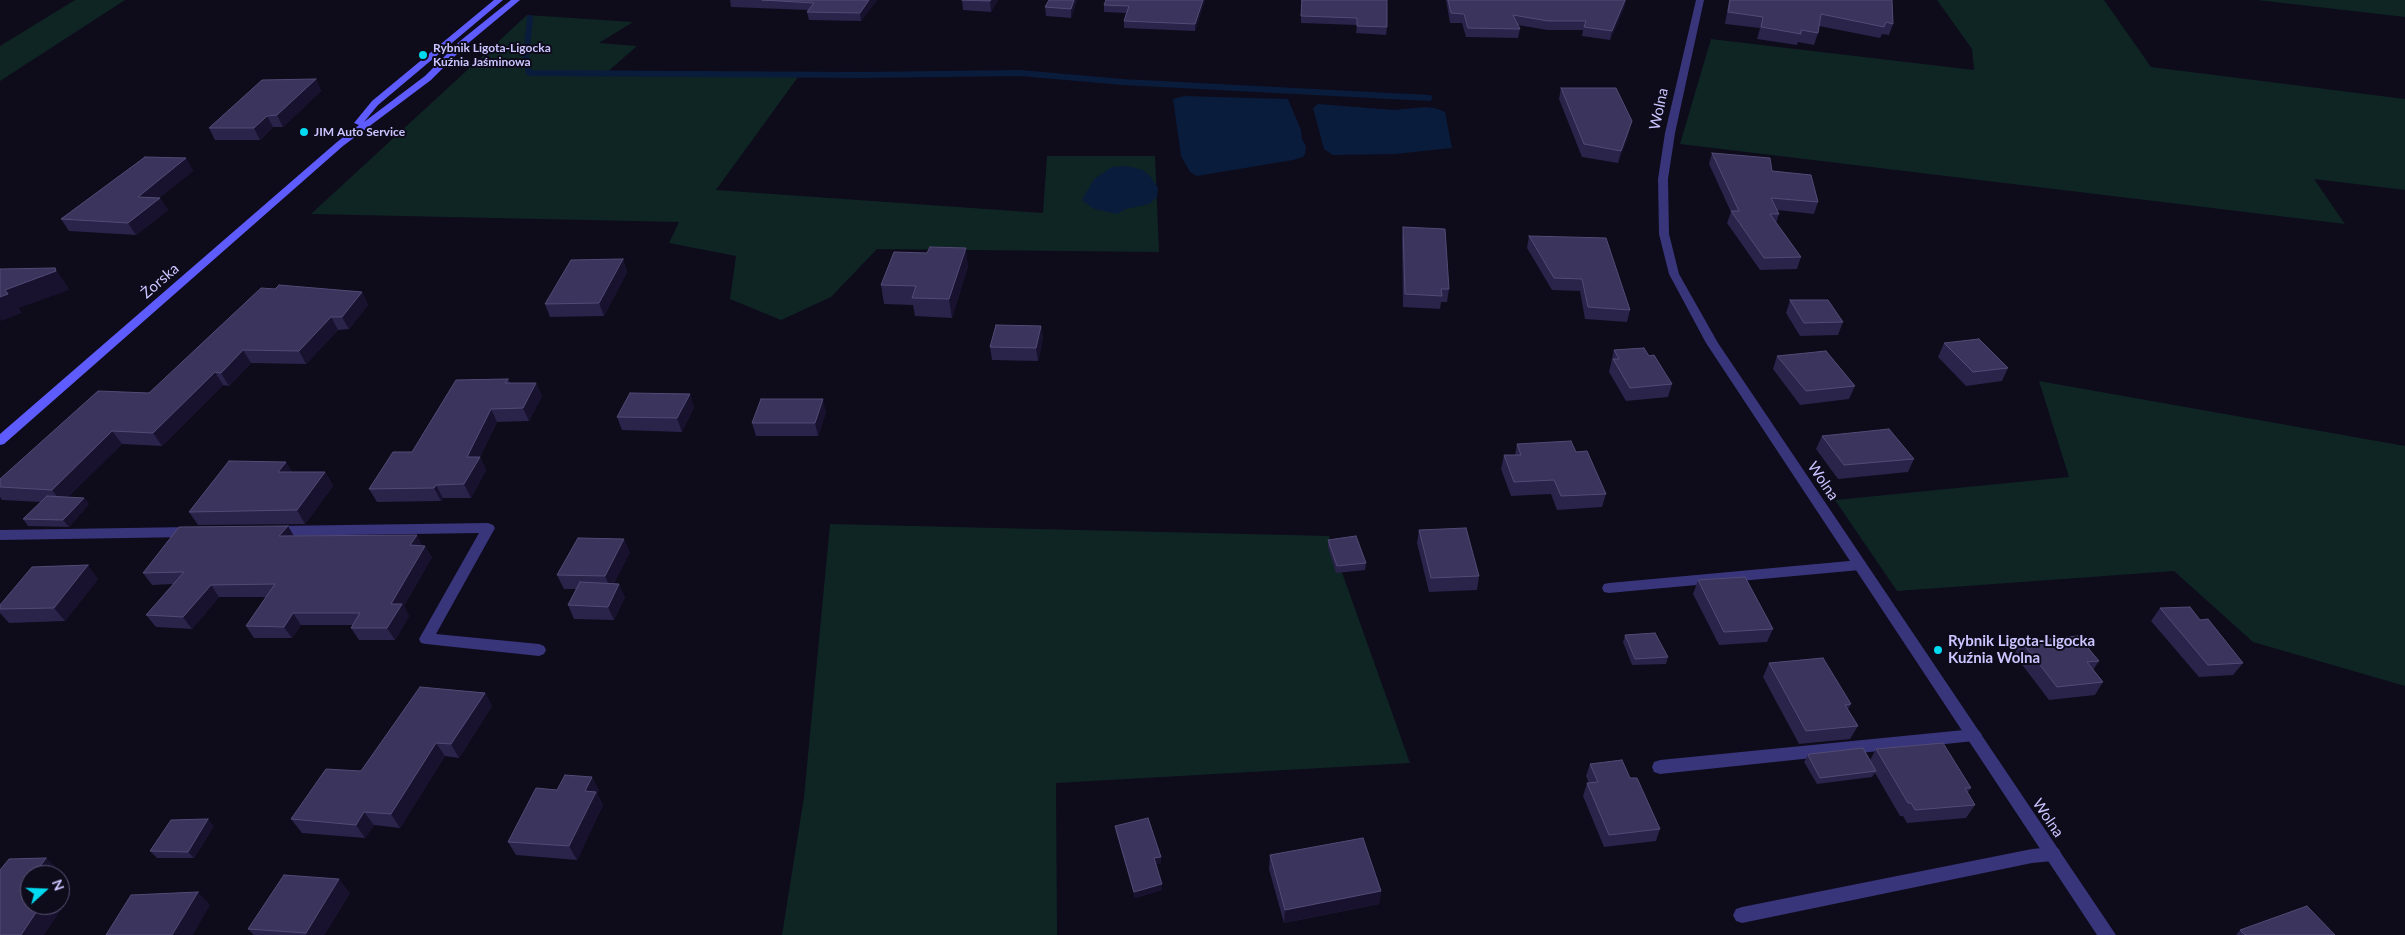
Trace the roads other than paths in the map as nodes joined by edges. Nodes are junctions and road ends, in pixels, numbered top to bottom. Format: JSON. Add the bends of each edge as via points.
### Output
{"nodes":[{"id":1,"x":499,"y":0,"type":"edge"},
{"id":2,"x":516,"y":0,"type":"edge"},
{"id":3,"x":1700,"y":0,"type":"edge"},
{"id":4,"x":340,"y":144,"type":"junction"},
{"id":5,"x":0,"y":441,"type":"edge"},
{"id":6,"x":199,"y":532,"type":"edge"},
{"id":7,"x":259,"y":532,"type":"edge"},
{"id":8,"x":0,"y":535,"type":"edge"},
{"id":9,"x":1860,"y":565,"type":"junction"},
{"id":10,"x":1609,"y":588,"type":"dead end"},
{"id":11,"x":539,"y":650,"type":"dead end"},
{"id":12,"x":1974,"y":735,"type":"junction"},
{"id":13,"x":1660,"y":766,"type":"dead end"},
{"id":14,"x":2053,"y":854,"type":"junction"},
{"id":15,"x":1742,"y":915,"type":"dead end"},
{"id":16,"x":2107,"y":935,"type":"edge"}],
"edges":[{"from":1,"to":4,"type":"main road","name":"Żorska","via":[[376,104]]},
{"from":2,"to":4,"type":"main road","name":"Żorska","via":[[473,34],[428,78]]},
{"from":3,"to":9,"type":"street","name":"Wolna","via":[[1664,170],[1663,220],[1670,262],[1682,292],[1712,343]]},
{"from":4,"to":5,"type":"main road","name":"Żorska"},
{"from":6,"to":8,"type":"street"},
{"from":7,"to":11,"type":"street","via":[[488,528],[426,639]]},
{"from":9,"to":10,"type":"street"},
{"from":9,"to":12,"type":"street","name":"Wolna"},
{"from":12,"to":13,"type":"street"},
{"from":12,"to":14,"type":"street","name":"Wolna"},
{"from":14,"to":15,"type":"street"},
{"from":14,"to":16,"type":"street","name":"Wolna"}]}
